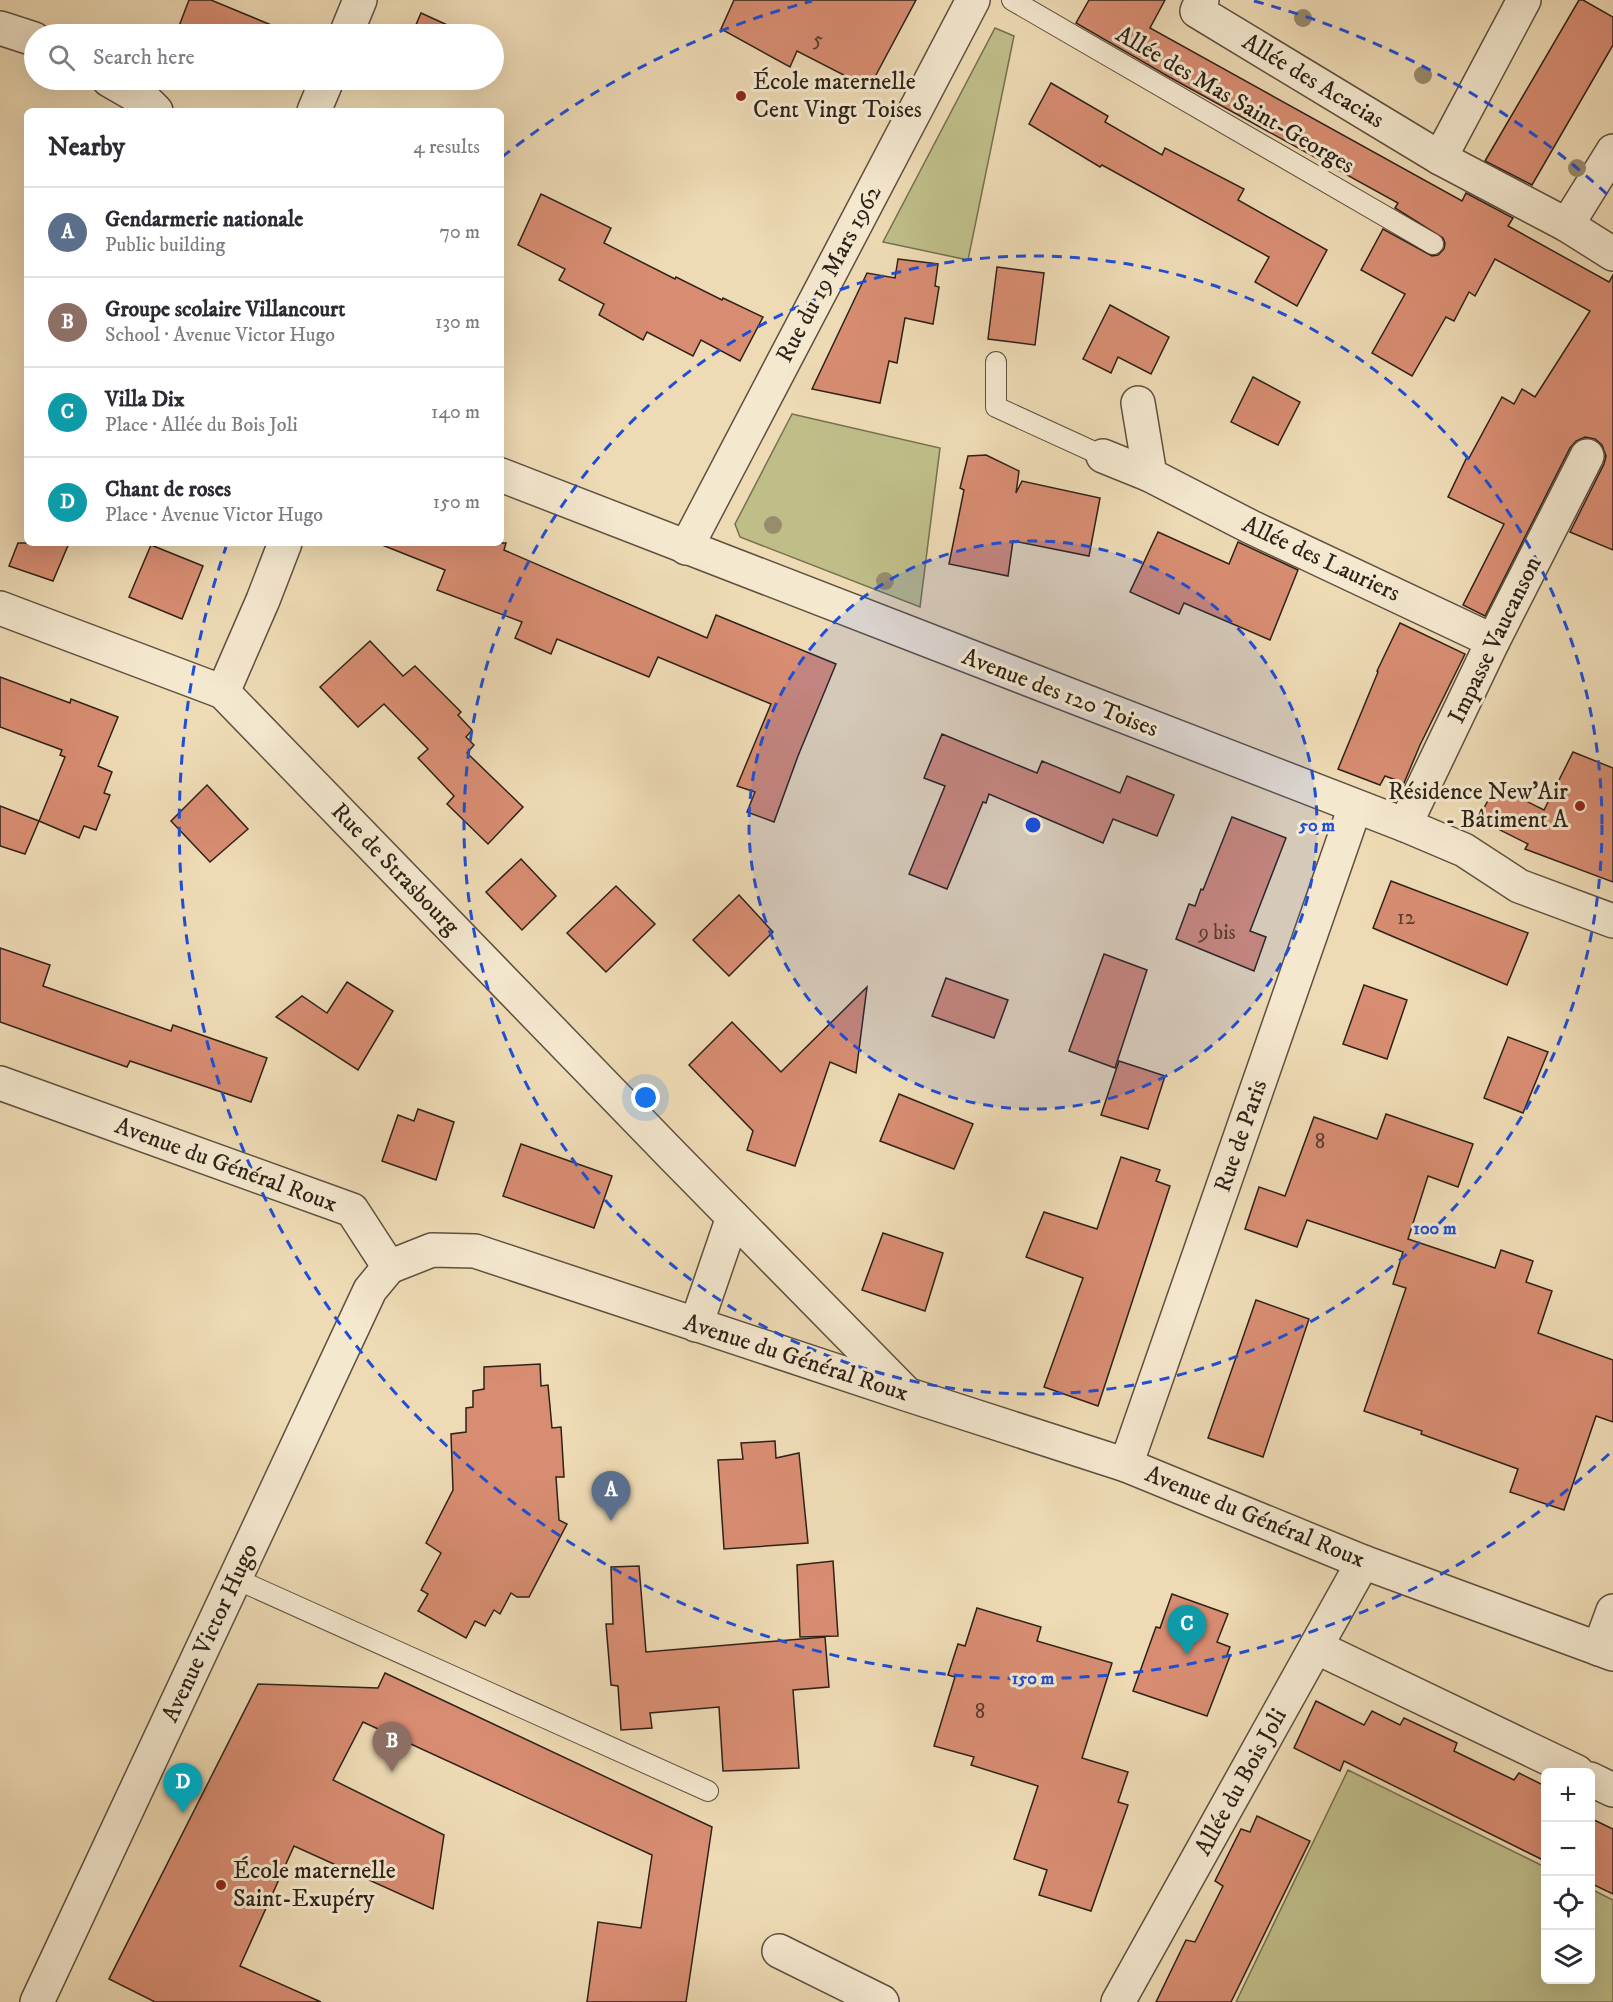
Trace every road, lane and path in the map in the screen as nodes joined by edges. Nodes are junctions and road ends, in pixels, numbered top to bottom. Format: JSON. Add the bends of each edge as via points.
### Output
{"nodes":[{"id":1,"x":360,"y":0,"type":"edge"},
{"id":2,"x":973,"y":0,"type":"edge"},
{"id":3,"x":1012,"y":0,"type":"edge"},
{"id":4,"x":1202,"y":0,"type":"edge"},
{"id":5,"x":1524,"y":0,"type":"edge"},
{"id":6,"x":350,"y":24,"type":"edge"},
{"id":7,"x":0,"y":28,"type":"edge"},
{"id":8,"x":24,"y":36,"type":"edge"},
{"id":9,"x":126,"y":90,"type":"edge"},
{"id":10,"x":323,"y":90,"type":"edge"},
{"id":11,"x":153,"y":108,"type":"edge"},
{"id":12,"x":315,"y":108,"type":"edge"},
{"id":13,"x":1613,"y":151,"type":"edge"},
{"id":14,"x":1440,"y":158,"type":"junction"},
{"id":15,"x":1567,"y":225,"type":"junction"},
{"id":16,"x":1433,"y":244,"type":"dead end"},
{"id":17,"x":1613,"y":254,"type":"edge"},
{"id":18,"x":996,"y":362,"type":"dead end"},
{"id":19,"x":1138,"y":403,"type":"dead end"},
{"id":20,"x":1103,"y":456,"type":"joint"},
{"id":21,"x":1587,"y":456,"type":"dead end"},
{"id":22,"x":1150,"y":475,"type":"junction"},
{"id":23,"x":504,"y":476,"type":"edge"},
{"id":24,"x":284,"y":546,"type":"edge"},
{"id":25,"x":686,"y":548,"type":"junction"},
{"id":26,"x":0,"y":608,"type":"edge"},
{"id":27,"x":1493,"y":641,"type":"junction"},
{"id":28,"x":223,"y":692,"type":"junction"},
{"id":29,"x":1355,"y":807,"type":"junction"},
{"id":30,"x":1405,"y":825,"type":"junction"},
{"id":31,"x":1613,"y":921,"type":"edge"},
{"id":32,"x":0,"y":1083,"type":"edge"},
{"id":33,"x":733,"y":1217,"type":"junction"},
{"id":34,"x":389,"y":1267,"type":"junction"},
{"id":35,"x":696,"y":1325,"type":"junction"},
{"id":36,"x":909,"y":1395,"type":"junction"},
{"id":37,"x":1126,"y":1465,"type":"junction"},
{"id":38,"x":1363,"y":1562,"type":"junction"},
{"id":39,"x":236,"y":1579,"type":"junction"},
{"id":40,"x":1613,"y":1611,"type":"edge"},
{"id":41,"x":1316,"y":1647,"type":"junction"},
{"id":42,"x":1606,"y":1652,"type":"edge"},
{"id":43,"x":1567,"y":1768,"type":"edge"},
{"id":44,"x":1595,"y":1781,"type":"edge"},
{"id":45,"x":1613,"y":1790,"type":"edge"},
{"id":46,"x":708,"y":1791,"type":"dead end"},
{"id":47,"x":779,"y":1951,"type":"dead end"},
{"id":48,"x":37,"y":2002,"type":"edge"},
{"id":49,"x":882,"y":2002,"type":"edge"},
{"id":50,"x":1118,"y":2002,"type":"edge"}],
"edges":[{"from":1,"to":6,"type":"street"},
{"from":2,"to":25,"type":"street","name":"Rue du 19 Mars 1962"},
{"from":3,"to":16,"type":"lane","name":"Allée des Mas Saint-Georges"},
{"from":4,"to":14,"type":"street","name":"Allée des Acacias","via":[[1197,11]]},
{"from":5,"to":14,"type":"street"},
{"from":7,"to":8,"type":"street"},
{"from":9,"to":11,"type":"street"},
{"from":10,"to":12,"type":"street"},
{"from":13,"to":15,"type":"street"},
{"from":14,"to":15,"type":"street","name":"Allée des Acacias"},
{"from":15,"to":17,"type":"street","name":"Allée des Acacias"},
{"from":18,"to":20,"type":"lane","via":[[996,407]]},
{"from":19,"to":22,"type":"street"},
{"from":20,"to":22,"type":"street","name":"Allée des Lauriers"},
{"from":21,"to":27,"type":"street","name":"Impasse Vaucanson"},
{"from":22,"to":27,"type":"street","name":"Allée des Lauriers"},
{"from":23,"to":25,"type":"street","name":"Avenue des 120 Toises"},
{"from":24,"to":28,"type":"street"},
{"from":25,"to":29,"type":"street","name":"Avenue des 120 Toises"},
{"from":26,"to":28,"type":"street","name":"Rue de Strasbourg"},
{"from":27,"to":30,"type":"street","name":"Impasse Vaucanson"},
{"from":28,"to":33,"type":"street","name":"Rue de Strasbourg"},
{"from":29,"to":30,"type":"street","name":"Avenue des 120 Toises"},
{"from":29,"to":37,"type":"street","name":"Rue de Paris"},
{"from":30,"to":31,"type":"street","name":"Avenue des 120 Toises","via":[[1464,850],[1518,886]]},
{"from":32,"to":34,"type":"street","name":"Avenue du Général Roux","via":[[352,1210]]},
{"from":33,"to":35,"type":"street"},
{"from":33,"to":36,"type":"street","name":"Rue de Strasbourg"},
{"from":34,"to":35,"type":"street","name":"Avenue du Général Roux","via":[[432,1250],[475,1251]]},
{"from":34,"to":39,"type":"street","name":"Avenue Victor Hugo","via":[[370,1290]]},
{"from":35,"to":36,"type":"street","name":"Avenue du Général Roux"},
{"from":36,"to":37,"type":"street","name":"Avenue du Général Roux"},
{"from":37,"to":38,"type":"street","name":"Avenue du Général Roux"},
{"from":38,"to":41,"type":"street","name":"Allée du Bois Joli"},
{"from":38,"to":42,"type":"street","name":"Avenue du Général Roux"},
{"from":39,"to":46,"type":"lane"},
{"from":39,"to":48,"type":"street","name":"Avenue Victor Hugo"},
{"from":40,"to":42,"type":"street"},
{"from":41,"to":43,"type":"street"},
{"from":41,"to":50,"type":"street","name":"Allée du Bois Joli"},
{"from":44,"to":45,"type":"street"},
{"from":47,"to":49,"type":"street"}]}
